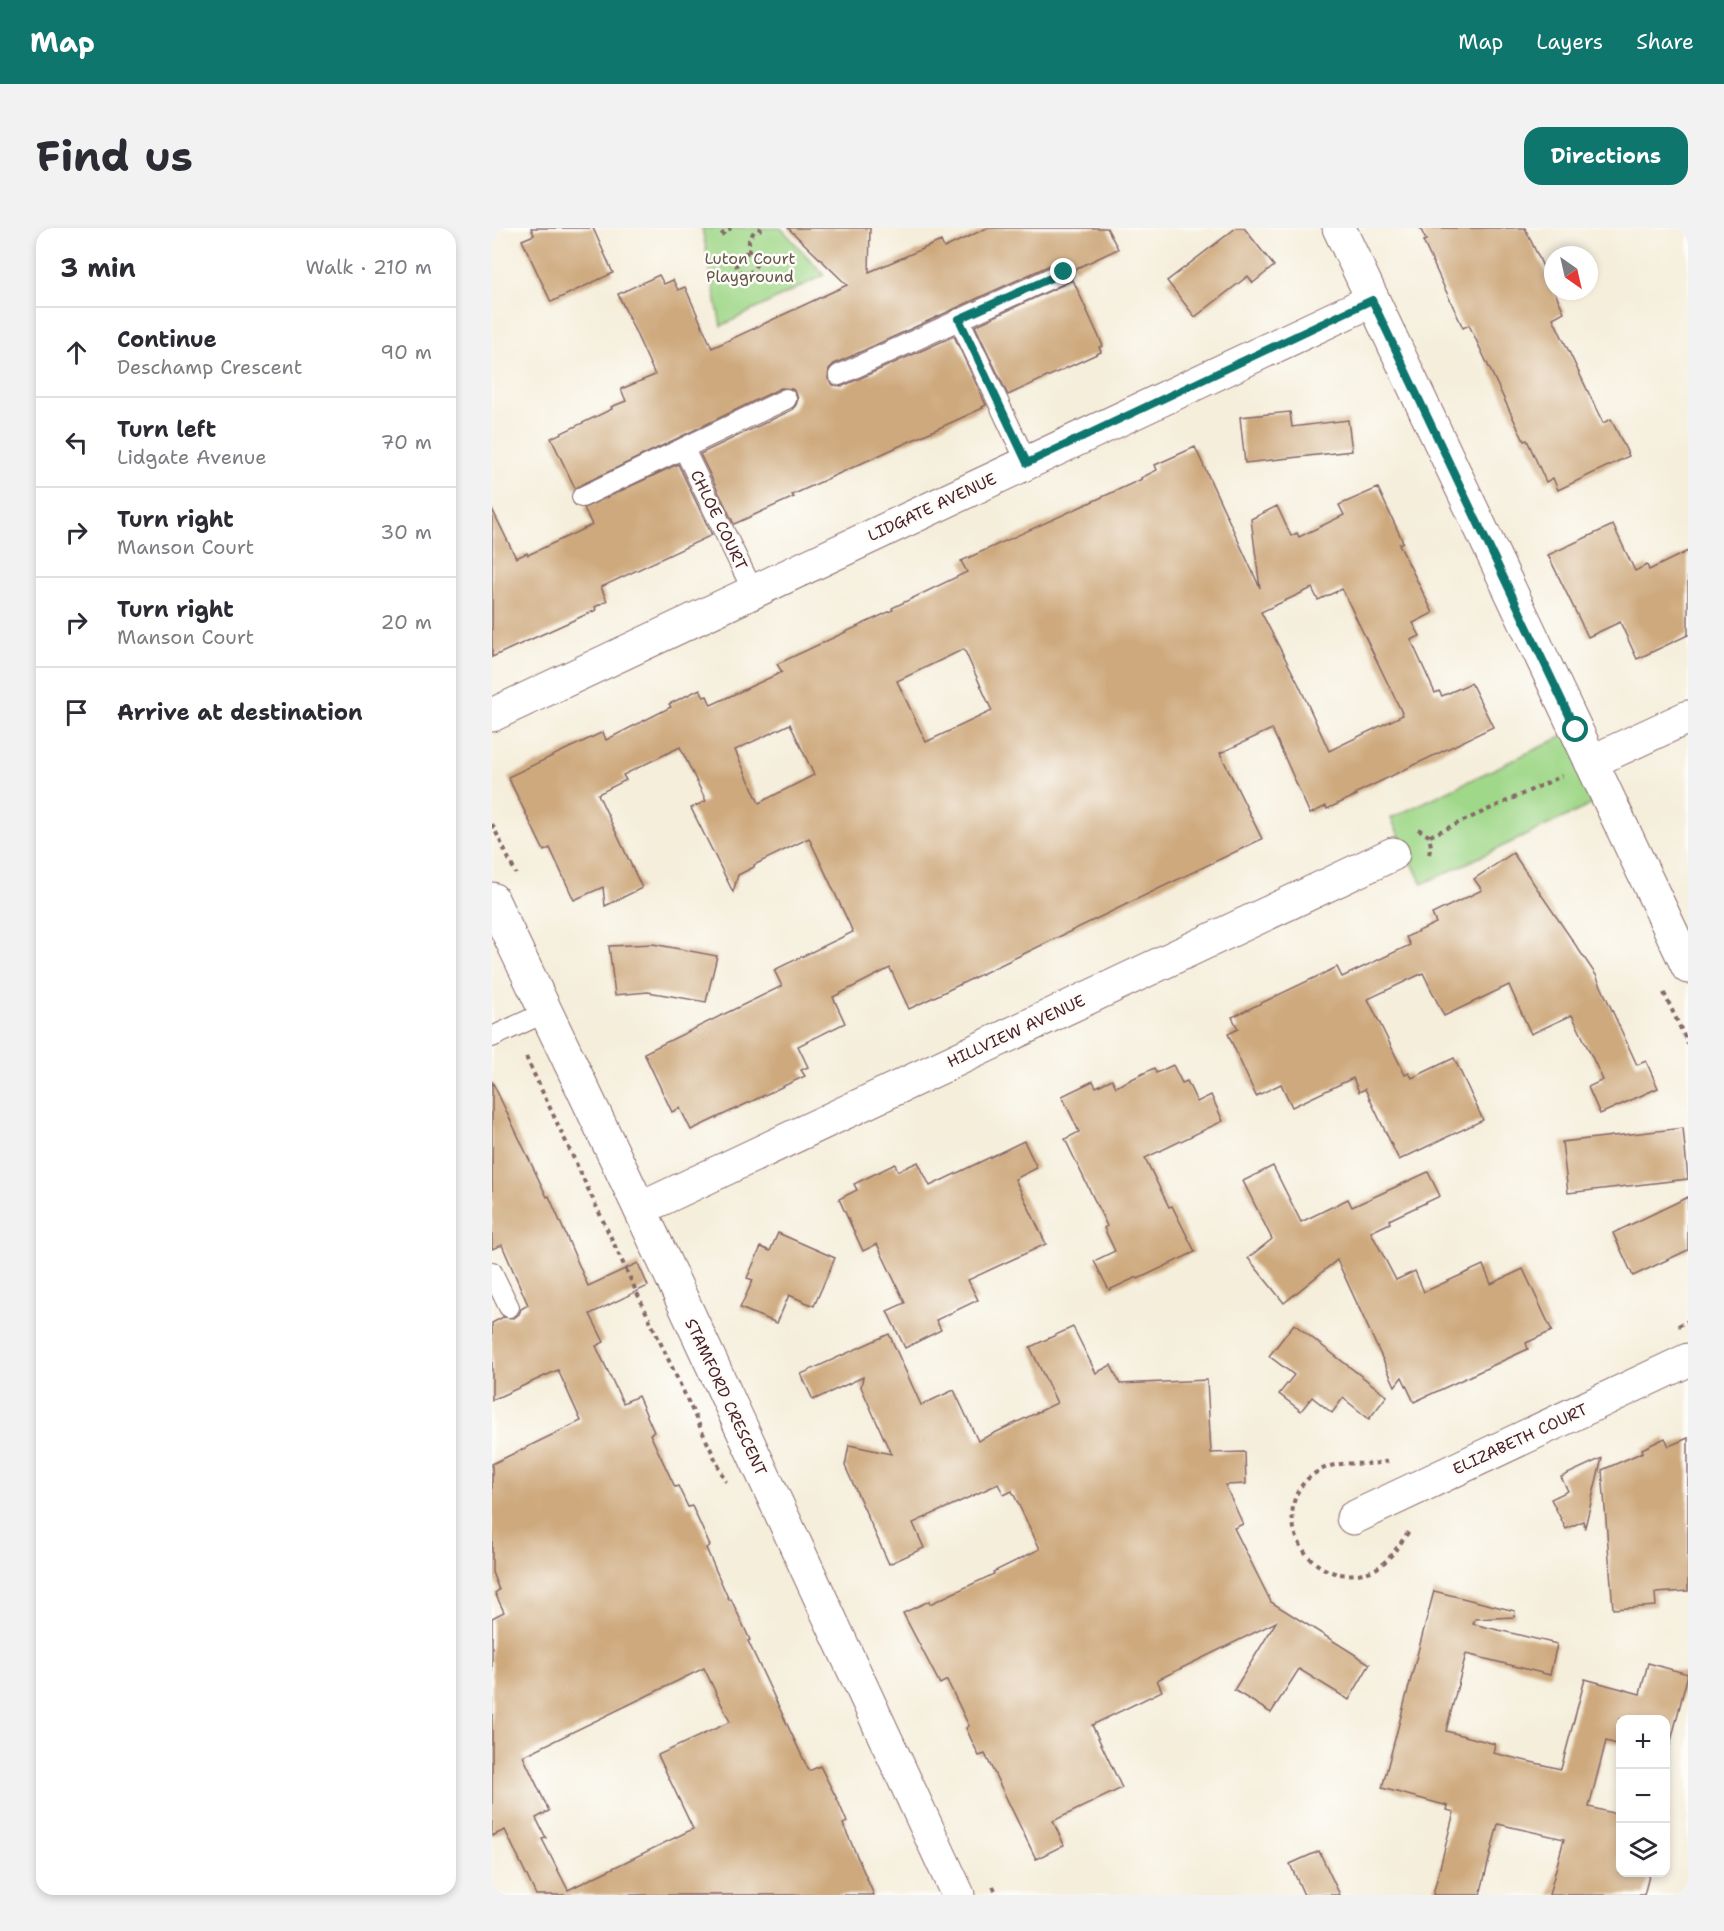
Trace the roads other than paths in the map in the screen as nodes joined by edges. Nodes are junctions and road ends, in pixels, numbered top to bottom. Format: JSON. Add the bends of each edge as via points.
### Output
{"nodes":[{"id":1,"x":1339,"y":228,"type":"edge"},
{"id":2,"x":1064,"y":272,"type":"dead end"},
{"id":3,"x":1372,"y":300,"type":"junction"},
{"id":4,"x":959,"y":319,"type":"junction"},
{"id":5,"x":839,"y":375,"type":"dead end"},
{"id":6,"x":786,"y":399,"type":"dead end"},
{"id":7,"x":684,"y":449,"type":"junction"},
{"id":8,"x":1027,"y":463,"type":"junction"},
{"id":9,"x":582,"y":497,"type":"dead end"},
{"id":10,"x":753,"y":591,"type":"junction"},
{"id":11,"x":492,"y":715,"type":"edge"},
{"id":12,"x":1688,"y":717,"type":"edge"},
{"id":13,"x":1577,"y":769,"type":"junction"},
{"id":14,"x":1393,"y":854,"type":"dead end"},
{"id":15,"x":492,"y":899,"type":"edge"},
{"id":16,"x":1688,"y":967,"type":"edge"},
{"id":17,"x":546,"y":1012,"type":"junction"},
{"id":18,"x":492,"y":1037,"type":"edge"},
{"id":19,"x":640,"y":1209,"type":"junction"},
{"id":20,"x":492,"y":1272,"type":"edge"},
{"id":21,"x":509,"y":1307,"type":"dead end"},
{"id":22,"x":1688,"y":1360,"type":"edge"},
{"id":23,"x":1353,"y":1518,"type":"dead end"},
{"id":24,"x":958,"y":1895,"type":"edge"}],
"edges":[{"from":1,"to":3,"type":"street"},
{"from":2,"to":4,"type":"lane"},
{"from":3,"to":8,"type":"street","name":"LIDGATE AVENUE"},
{"from":3,"to":13,"type":"street"},
{"from":4,"to":5,"type":"lane"},
{"from":4,"to":8,"type":"lane"},
{"from":6,"to":7,"type":"lane"},
{"from":7,"to":9,"type":"lane"},
{"from":7,"to":10,"type":"lane","name":"CHLOE COURT"},
{"from":8,"to":10,"type":"street","name":"LIDGATE AVENUE"},
{"from":10,"to":11,"type":"street","name":"LIDGATE AVENUE"},
{"from":12,"to":13,"type":"street"},
{"from":13,"to":16,"type":"street"},
{"from":14,"to":19,"type":"street","name":"HILLVIEW AVENUE"},
{"from":15,"to":17,"type":"street","name":"STAMFORD CRESCENT"},
{"from":17,"to":18,"type":"lane"},
{"from":17,"to":19,"type":"street","name":"STAMFORD CRESCENT"},
{"from":19,"to":24,"type":"street","name":"STAMFORD CRESCENT"},
{"from":20,"to":21,"type":"lane"},
{"from":22,"to":23,"type":"street","name":"ELIZABETH COURT"}]}
